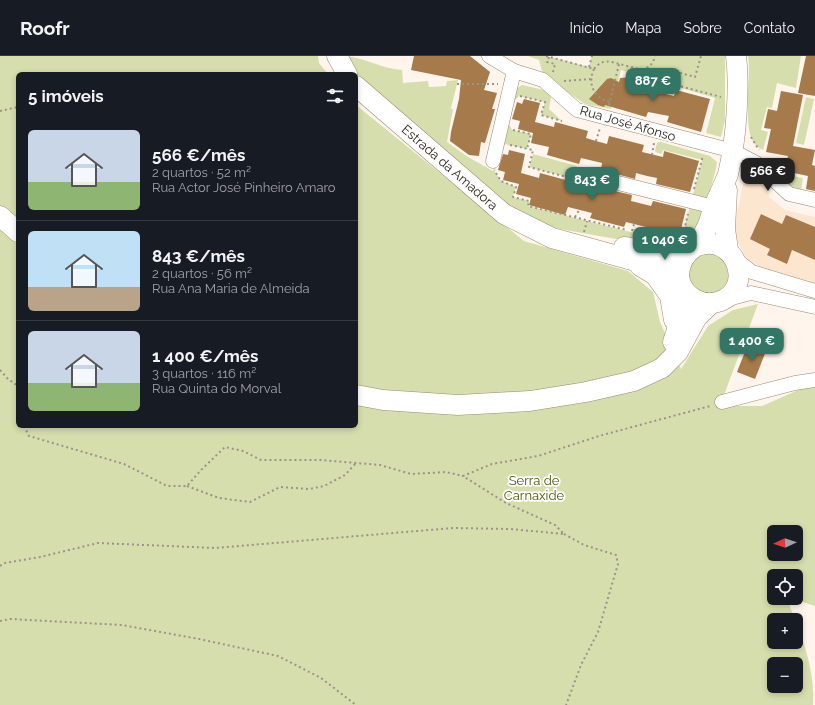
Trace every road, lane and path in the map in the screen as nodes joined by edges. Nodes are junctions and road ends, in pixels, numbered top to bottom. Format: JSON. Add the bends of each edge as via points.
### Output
{"nodes":[{"id":1,"x":337,"y":56,"type":"edge"},
{"id":2,"x":489,"y":56,"type":"edge"},
{"id":3,"x":548,"y":56,"type":"edge"},
{"id":4,"x":592,"y":56,"type":"edge"},
{"id":5,"x":655,"y":56,"type":"edge"},
{"id":6,"x":701,"y":56,"type":"edge"},
{"id":7,"x":736,"y":56,"type":"edge"},
{"id":8,"x":619,"y":64,"type":"junction"},
{"id":9,"x":589,"y":67,"type":"junction"},
{"id":10,"x":594,"y":69,"type":"junction"},
{"id":11,"x":642,"y":70,"type":"junction"},
{"id":12,"x":346,"y":72,"type":"edge"},
{"id":13,"x":513,"y":77,"type":"junction"},
{"id":14,"x":669,"y":77,"type":"junction"},
{"id":15,"x":551,"y":78,"type":"dead end"},
{"id":16,"x":591,"y":80,"type":"junction"},
{"id":17,"x":563,"y":81,"type":"dead end"},
{"id":18,"x":457,"y":84,"type":"dead end"},
{"id":19,"x":358,"y":88,"type":"edge"},
{"id":20,"x":665,"y":94,"type":"dead end"},
{"id":21,"x":726,"y":99,"type":"dead end"},
{"id":22,"x":515,"y":100,"type":"dead end"},
{"id":23,"x":610,"y":102,"type":"junction"},
{"id":24,"x":16,"y":107,"type":"edge"},
{"id":25,"x":0,"y":111,"type":"edge"},
{"id":26,"x":604,"y":117,"type":"junction"},
{"id":27,"x":562,"y":121,"type":"dead end"},
{"id":28,"x":512,"y":130,"type":"dead end"},
{"id":29,"x":750,"y":130,"type":"dead end"},
{"id":30,"x":505,"y":144,"type":"dead end"},
{"id":31,"x":527,"y":149,"type":"junction"},
{"id":32,"x":733,"y":151,"type":"junction"},
{"id":33,"x":703,"y":153,"type":"dead end"},
{"id":34,"x":762,"y":153,"type":"dead end"},
{"id":35,"x":494,"y":167,"type":"joint"},
{"id":36,"x":586,"y":175,"type":"joint"},
{"id":37,"x":727,"y":175,"type":"junction"},
{"id":38,"x":815,"y":200,"type":"edge"},
{"id":39,"x":691,"y":201,"type":"junction"},
{"id":40,"x":714,"y":207,"type":"junction"},
{"id":41,"x":579,"y":210,"type":"dead end"},
{"id":42,"x":0,"y":216,"type":"edge"},
{"id":43,"x":575,"y":217,"type":"junction"},
{"id":44,"x":587,"y":221,"type":"junction"},
{"id":45,"x":634,"y":224,"type":"dead end"},
{"id":46,"x":16,"y":230,"type":"edge"},
{"id":47,"x":584,"y":233,"type":"dead end"},
{"id":48,"x":552,"y":238,"type":"junction"},
{"id":49,"x":687,"y":248,"type":"junction"},
{"id":50,"x":731,"y":255,"type":"junction"},
{"id":51,"x":630,"y":259,"type":"junction"},
{"id":52,"x":681,"y":282,"type":"junction"},
{"id":53,"x":815,"y":291,"type":"edge"},
{"id":54,"x":718,"y":301,"type":"junction"},
{"id":55,"x":815,"y":307,"type":"edge"},
{"id":56,"x":671,"y":348,"type":"junction"},
{"id":57,"x":0,"y":370,"type":"edge"},
{"id":58,"x":815,"y":380,"type":"edge"},
{"id":59,"x":634,"y":381,"type":"junction"},
{"id":60,"x":16,"y":385,"type":"edge"},
{"id":61,"x":358,"y":395,"type":"edge"},
{"id":62,"x":722,"y":402,"type":"joint"},
{"id":63,"x":25,"y":428,"type":"edge"},
{"id":64,"x":356,"y":463,"type":"junction"},
{"id":65,"x":463,"y":476,"type":"junction"},
{"id":66,"x":187,"y":486,"type":"junction"},
{"id":67,"x":564,"y":534,"type":"junction"},
{"id":68,"x":0,"y":566,"type":"edge"},
{"id":69,"x":0,"y":621,"type":"edge"},
{"id":70,"x":356,"y":705,"type":"edge"},
{"id":71,"x":566,"y":705,"type":"edge"}],
"edges":[{"from":1,"to":12,"type":"street"},
{"from":2,"to":13,"type":"street","name":"Rua José Afonso"},
{"from":3,"to":9,"type":"path"},
{"from":3,"to":15,"type":"path","via":[[547,62],[555,64]]},
{"from":4,"to":9,"type":"path"},
{"from":5,"to":11,"type":"path","via":[[653,63]]},
{"from":6,"to":14,"type":"path","via":[[695,77],[670,70]]},
{"from":7,"to":32,"type":"street"},
{"from":8,"to":10,"type":"path","via":[[606,61]]},
{"from":8,"to":11,"type":"path"},
{"from":8,"to":23,"type":"path"},
{"from":9,"to":10,"type":"path"},
{"from":10,"to":16,"type":"path"},
{"from":11,"to":14,"type":"path"},
{"from":13,"to":18,"type":"path"},
{"from":13,"to":26,"type":"street","name":"Rua José Afonso","via":[[543,80],[577,110]]},
{"from":13,"to":35,"type":"street"},
{"from":14,"to":20,"type":"path"},
{"from":14,"to":21,"type":"path","via":[[674,78],[672,84]]},
{"from":16,"to":17,"type":"path"},
{"from":16,"to":23,"type":"path","via":[[596,95]]},
{"from":19,"to":48,"type":"street","name":"Estrada da Amadora","via":[[504,214]]},
{"from":22,"to":27,"type":"path","via":[[520,96],[545,102],[541,115]]},
{"from":23,"to":26,"type":"path"},
{"from":24,"to":25,"type":"path"},
{"from":26,"to":32,"type":"street","name":"Rua José Afonso"},
{"from":28,"to":31,"type":"path","via":[[531,134]]},
{"from":29,"to":34,"type":"path","via":[[751,138]]},
{"from":30,"to":31,"type":"path"},
{"from":31,"to":36,"type":"path","via":[[533,150],[529,167],[585,182]]},
{"from":32,"to":37,"type":"street"},
{"from":32,"to":38,"type":"street","name":"Rua José Afonso","via":[[756,163],[789,194]]},
{"from":33,"to":39,"type":"path"},
{"from":35,"to":43,"type":"path","via":[[501,181],[516,187],[513,197],[529,201],[528,206]]},
{"from":36,"to":39,"type":"street"},
{"from":37,"to":40,"type":"street"},
{"from":37,"to":50,"type":"street","via":[[725,229]]},
{"from":39,"to":40,"type":"street"},
{"from":39,"to":49,"type":"path"},
{"from":40,"to":49,"type":"street","via":[[707,227]]},
{"from":41,"to":43,"type":"path"},
{"from":42,"to":46,"type":"street"},
{"from":43,"to":44,"type":"path"},
{"from":44,"to":45,"type":"path","via":[[632,231]]},
{"from":44,"to":47,"type":"path"},
{"from":48,"to":49,"type":"street","name":"Estrada da Amadora"},
{"from":48,"to":51,"type":"street","name":"Estrada da Amadora"},
{"from":49,"to":50,"type":"street","via":[[706,244],[717,245]]},
{"from":49,"to":52,"type":"street","via":[[680,265]]},
{"from":50,"to":53,"type":"street","via":[[752,272]]},
{"from":50,"to":54,"type":"street","via":[[739,270],[738,282],[732,292]]},
{"from":51,"to":52,"type":"street","name":"Estrada da Amadora","via":[[664,269]]},
{"from":51,"to":56,"type":"street","via":[[655,275],[670,296],[674,320]]},
{"from":52,"to":54,"type":"street","via":[[690,297],[701,302]]},
{"from":52,"to":56,"type":"street","via":[[681,318]]},
{"from":54,"to":55,"type":"street","via":[[751,293]]},
{"from":54,"to":59,"type":"street","via":[[697,317],[678,352],[662,368]]},
{"from":56,"to":59,"type":"street"},
{"from":57,"to":60,"type":"path"},
{"from":58,"to":62,"type":"street"},
{"from":59,"to":61,"type":"street","via":[[530,401],[458,405],[383,400]]},
{"from":62,"to":65,"type":"path","via":[[599,436],[538,456],[492,464]]},
{"from":63,"to":66,"type":"path","via":[[29,436],[124,464],[167,486]]},
{"from":64,"to":65,"type":"path","via":[[380,464],[411,474],[446,472]]},
{"from":64,"to":66,"type":"path","via":[[345,475],[324,486],[309,489],[280,487],[250,502],[219,498]]},
{"from":64,"to":66,"type":"path","via":[[261,460],[243,451],[225,447]]},
{"from":65,"to":67,"type":"path","via":[[506,503],[555,525]]},
{"from":67,"to":68,"type":"path","via":[[510,529],[453,528],[215,548],[98,543]]},
{"from":67,"to":71,"type":"path","via":[[616,556],[618,564],[598,632]]},
{"from":69,"to":70,"type":"path","via":[[10,619],[122,626],[278,656],[321,678]]}]}
